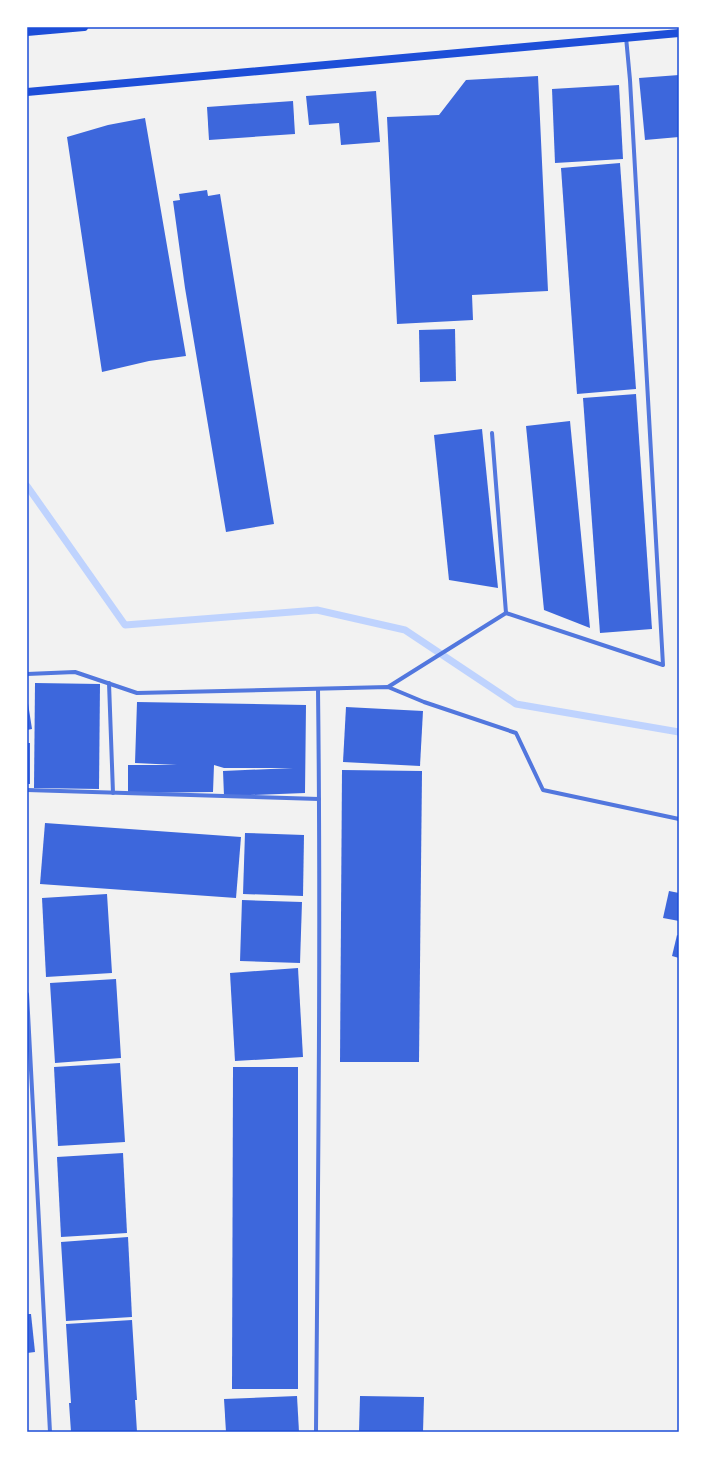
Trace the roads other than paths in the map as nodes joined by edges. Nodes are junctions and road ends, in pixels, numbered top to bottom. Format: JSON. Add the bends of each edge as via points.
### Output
{"nodes":[{"id":1,"x":84,"y":27,"type":"edge"},
{"id":2,"x":27,"y":32,"type":"edge"},
{"id":3,"x":679,"y":32,"type":"edge"},
{"id":4,"x":626,"y":37,"type":"junction"},
{"id":5,"x":27,"y":92,"type":"edge"},
{"id":6,"x":492,"y":433,"type":"dead end"},
{"id":7,"x":506,"y":613,"type":"junction"},
{"id":8,"x":27,"y":674,"type":"edge"},
{"id":9,"x":109,"y":683,"type":"junction"},
{"id":10,"x":388,"y":687,"type":"junction"},
{"id":11,"x":318,"y":689,"type":"junction"},
{"id":12,"x":27,"y":790,"type":"edge"},
{"id":13,"x":113,"y":793,"type":"junction"},
{"id":14,"x":319,"y":799,"type":"junction"},
{"id":15,"x":679,"y":819,"type":"edge"},
{"id":16,"x":27,"y":994,"type":"edge"},
{"id":17,"x":50,"y":1432,"type":"edge"},
{"id":18,"x":316,"y":1432,"type":"edge"}],
"edges":[{"from":1,"to":2,"type":"main road"},
{"from":3,"to":4,"type":"main road"},
{"from":4,"to":5,"type":"main road"},
{"from":4,"to":7,"type":"street","via":[[663,665]]},
{"from":6,"to":7,"type":"street"},
{"from":7,"to":10,"type":"street"},
{"from":8,"to":9,"type":"street","via":[[75,672]]},
{"from":9,"to":11,"type":"street","via":[[137,693]]},
{"from":9,"to":13,"type":"street"},
{"from":10,"to":11,"type":"street"},
{"from":10,"to":15,"type":"street","via":[[516,733],[543,790]]},
{"from":11,"to":14,"type":"street"},
{"from":12,"to":13,"type":"street"},
{"from":13,"to":14,"type":"street"},
{"from":14,"to":18,"type":"street"},
{"from":16,"to":17,"type":"street"}]}
